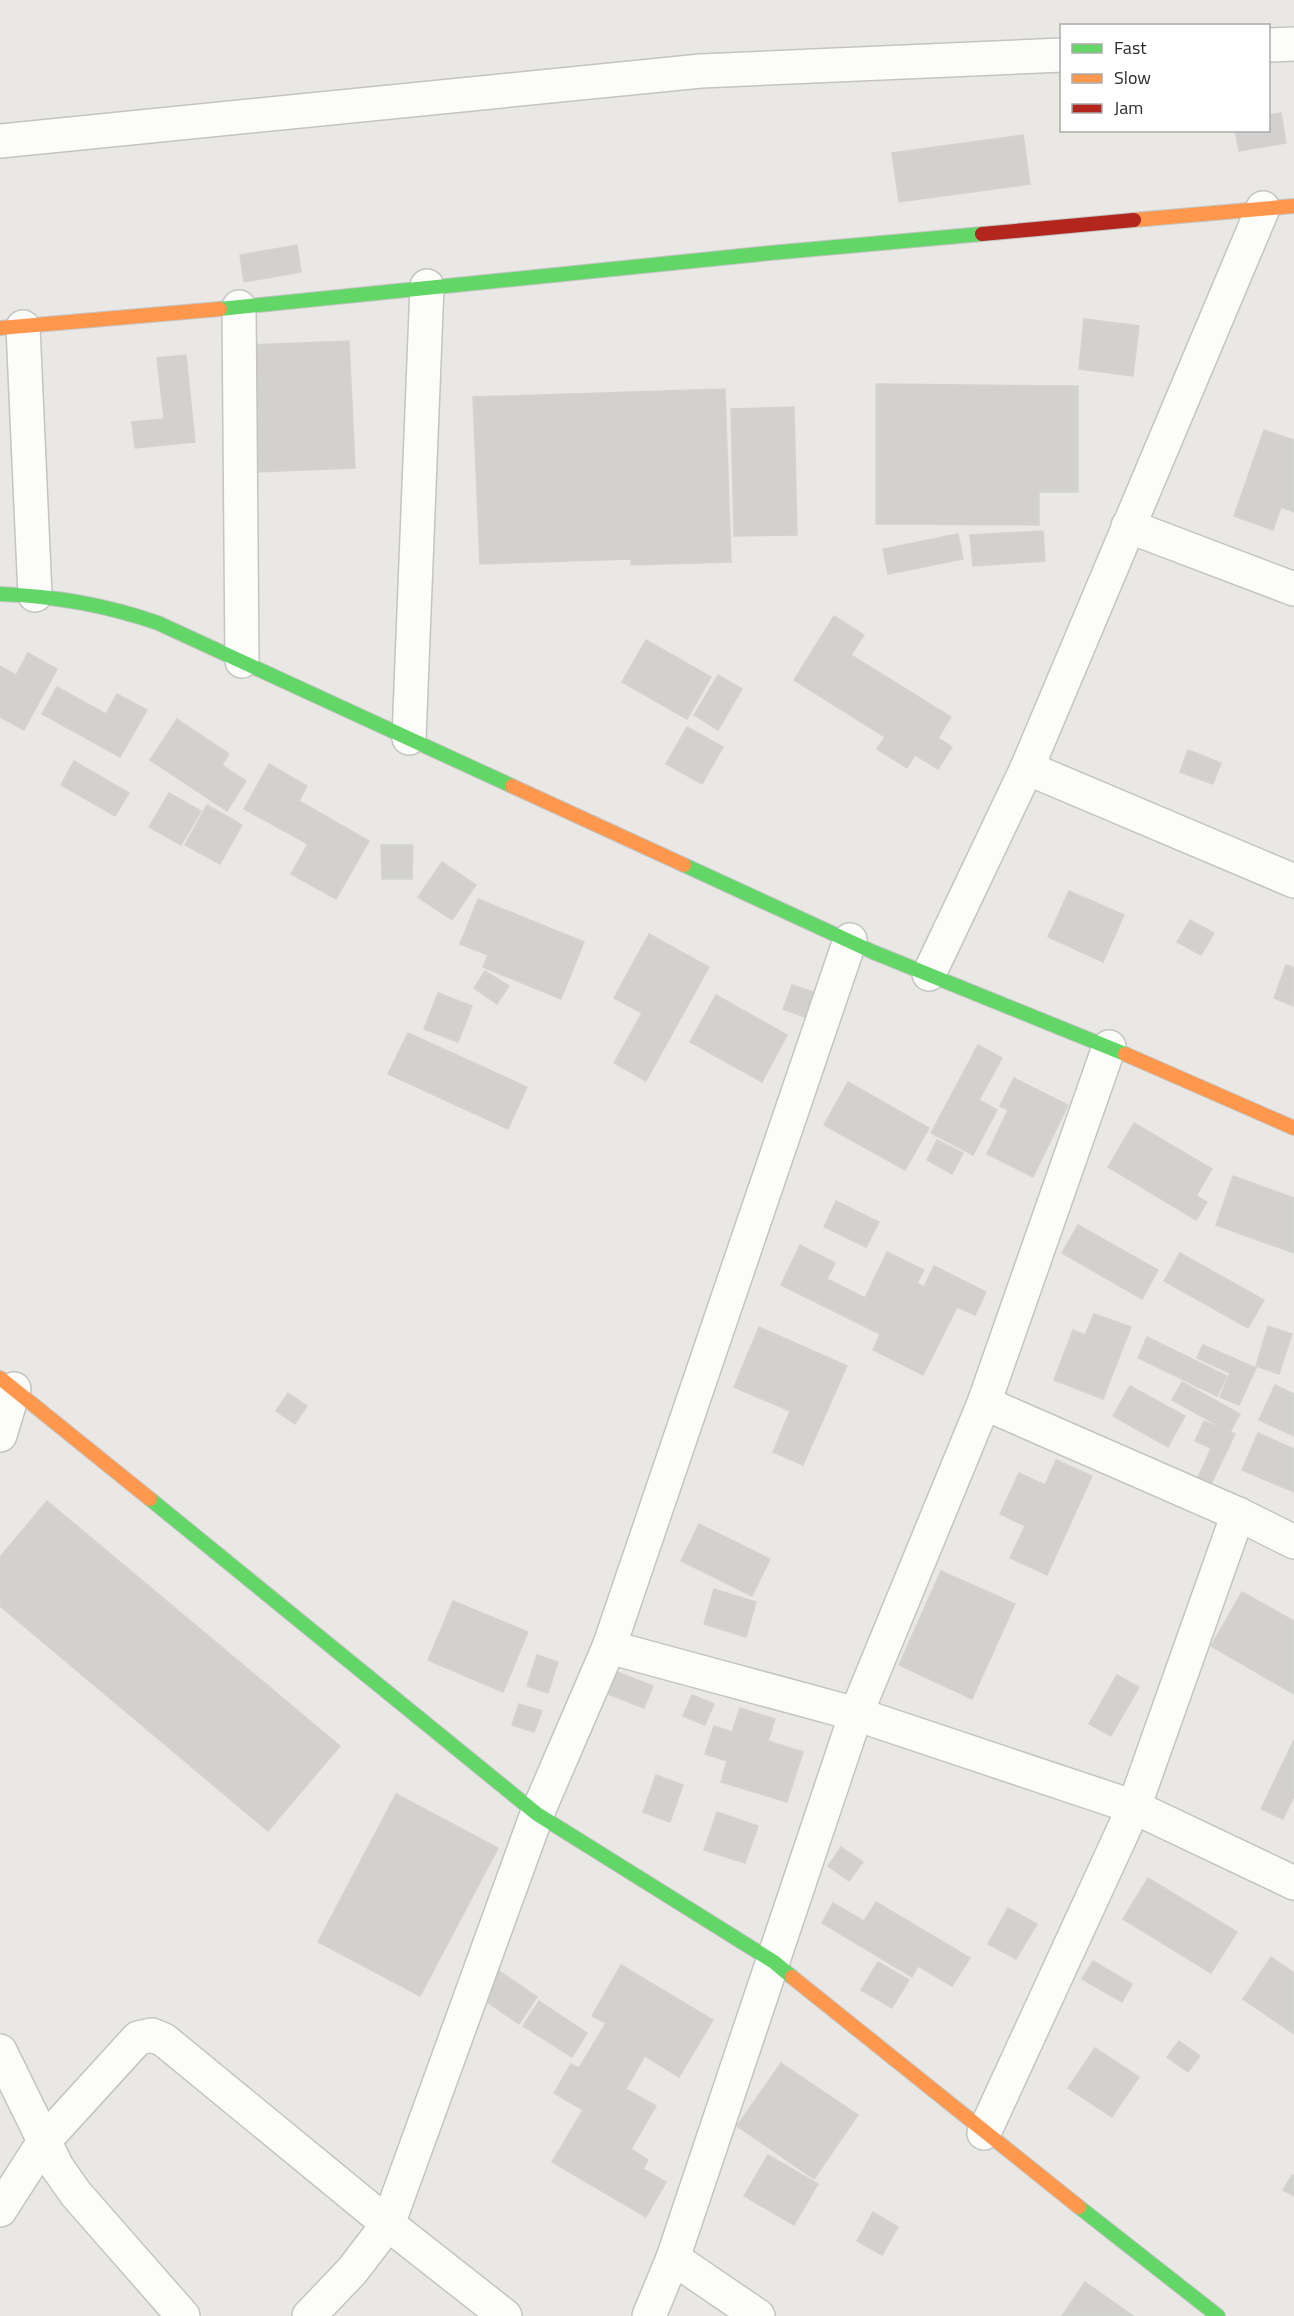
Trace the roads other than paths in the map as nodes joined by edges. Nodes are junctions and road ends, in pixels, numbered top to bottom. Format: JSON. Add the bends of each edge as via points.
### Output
{"nodes":[{"id":1,"x":1294,"y":44,"type":"edge"},
{"id":2,"x":1270,"y":45,"type":"edge"},
{"id":3,"x":1060,"y":55,"type":"edge"},
{"id":4,"x":0,"y":141,"type":"edge"},
{"id":5,"x":1278,"y":207,"type":"edge"},
{"id":6,"x":427,"y":286,"type":"junction"},
{"id":7,"x":239,"y":307,"type":"junction"},
{"id":8,"x":12,"y":327,"type":"edge"},
{"id":9,"x":1128,"y":526,"type":"junction"},
{"id":10,"x":1294,"y":589,"type":"edge"},
{"id":11,"x":0,"y":594,"type":"edge"},
{"id":12,"x":35,"y":595,"type":"junction"},
{"id":13,"x":242,"y":661,"type":"junction"},
{"id":14,"x":409,"y":738,"type":"junction"},
{"id":15,"x":1027,"y":768,"type":"junction"},
{"id":16,"x":1294,"y":881,"type":"edge"},
{"id":17,"x":850,"y":940,"type":"junction"},
{"id":18,"x":929,"y":974,"type":"junction"},
{"id":19,"x":1109,"y":1047,"type":"junction"},
{"id":20,"x":1294,"y":1128,"type":"edge"},
{"id":21,"x":7,"y":1383,"type":"edge"},
{"id":22,"x":984,"y":1403,"type":"junction"},
{"id":23,"x":0,"y":1435,"type":"edge"},
{"id":24,"x":1238,"y":1514,"type":"junction"},
{"id":25,"x":1294,"y":1542,"type":"edge"},
{"id":26,"x":609,"y":1647,"type":"junction"},
{"id":27,"x":856,"y":1714,"type":"junction"},
{"id":28,"x":1134,"y":1808,"type":"junction"},
{"id":29,"x":537,"y":1814,"type":"junction"},
{"id":30,"x":1294,"y":1883,"type":"edge"},
{"id":31,"x":774,"y":1962,"type":"junction"},
{"id":32,"x":0,"y":2050,"type":"edge"},
{"id":33,"x":984,"y":2133,"type":"junction"},
{"id":34,"x":45,"y":2140,"type":"junction"},
{"id":35,"x":0,"y":2210,"type":"edge"},
{"id":36,"x":388,"y":2224,"type":"junction"},
{"id":37,"x":673,"y":2259,"type":"junction"},
{"id":38,"x":183,"y":2316,"type":"edge"},
{"id":39,"x":309,"y":2316,"type":"edge"},
{"id":40,"x":505,"y":2316,"type":"edge"},
{"id":41,"x":650,"y":2316,"type":"edge"},
{"id":42,"x":758,"y":2316,"type":"edge"},
{"id":43,"x":1218,"y":2316,"type":"edge"}],
"edges":[{"from":1,"to":2,"type":"street"},
{"from":3,"to":4,"type":"street","via":[[701,71]]},
{"from":5,"to":6,"type":"main road"},
{"from":5,"to":9,"type":"street"},
{"from":6,"to":7,"type":"main road"},
{"from":6,"to":14,"type":"street"},
{"from":7,"to":8,"type":"main road"},
{"from":7,"to":13,"type":"street"},
{"from":8,"to":12,"type":"street"},
{"from":9,"to":10,"type":"street"},
{"from":9,"to":15,"type":"street"},
{"from":11,"to":12,"type":"main road"},
{"from":12,"to":13,"type":"main road","via":[[128,612]]},
{"from":13,"to":14,"type":"main road"},
{"from":14,"to":17,"type":"main road"},
{"from":15,"to":16,"type":"street"},
{"from":15,"to":18,"type":"street"},
{"from":17,"to":18,"type":"main road"},
{"from":17,"to":26,"type":"street"},
{"from":18,"to":19,"type":"main road"},
{"from":19,"to":20,"type":"main road"},
{"from":19,"to":22,"type":"street"},
{"from":21,"to":23,"type":"street"},
{"from":21,"to":29,"type":"main road"},
{"from":22,"to":24,"type":"street"},
{"from":22,"to":27,"type":"street"},
{"from":24,"to":25,"type":"street"},
{"from":24,"to":28,"type":"street"},
{"from":26,"to":27,"type":"street"},
{"from":26,"to":29,"type":"street"},
{"from":27,"to":28,"type":"street"},
{"from":27,"to":31,"type":"street"},
{"from":28,"to":30,"type":"street"},
{"from":28,"to":33,"type":"street"},
{"from":29,"to":31,"type":"main road"},
{"from":29,"to":36,"type":"street"},
{"from":31,"to":33,"type":"main road"},
{"from":31,"to":37,"type":"street"},
{"from":32,"to":34,"type":"street"},
{"from":33,"to":43,"type":"main road"},
{"from":34,"to":35,"type":"street"},
{"from":34,"to":36,"type":"street","via":[[138,2038],[152,2035],[164,2040]]},
{"from":34,"to":38,"type":"street","via":[[57,2167],[76,2194]]},
{"from":36,"to":39,"type":"street","via":[[352,2271]]},
{"from":36,"to":40,"type":"street"},
{"from":37,"to":41,"type":"street"},
{"from":37,"to":42,"type":"street"}]}
